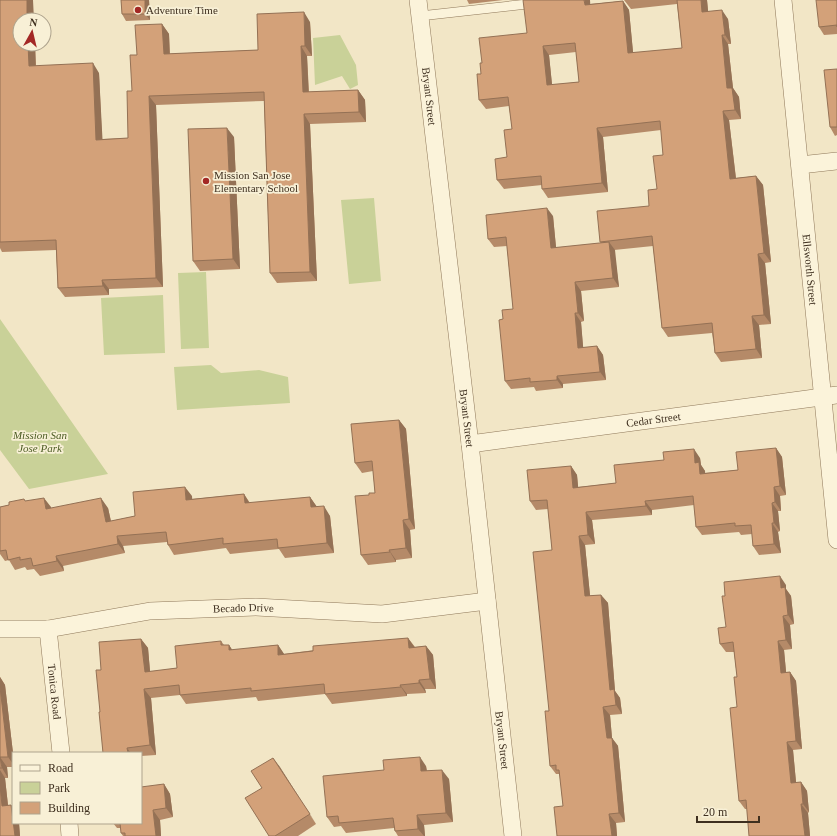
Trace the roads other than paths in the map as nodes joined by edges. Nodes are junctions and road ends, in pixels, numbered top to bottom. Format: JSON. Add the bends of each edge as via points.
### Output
{"nodes":[{"id":1,"x":783,"y":0,"type":"edge"},
{"id":2,"x":549,"y":1,"type":"edge"},
{"id":3,"x":419,"y":8,"type":"edge"},
{"id":4,"x":837,"y":162,"type":"edge"},
{"id":5,"x":800,"y":165,"type":"junction"},
{"id":6,"x":830,"y":396,"type":"edge"},
{"id":7,"x":470,"y":444,"type":"junction"},
{"id":8,"x":837,"y":540,"type":"edge"},
{"id":9,"x":487,"y":601,"type":"junction"},
{"id":10,"x":0,"y":629,"type":"edge"},
{"id":11,"x":48,"y":629,"type":"junction"},
{"id":12,"x":61,"y":752,"type":"edge"},
{"id":13,"x":69,"y":824,"type":"edge"},
{"id":14,"x":70,"y":836,"type":"edge"},
{"id":15,"x":513,"y":836,"type":"edge"}],
"edges":[{"from":1,"to":5,"type":"street","name":"Ellsworth Street"},
{"from":2,"to":3,"type":"lane"},
{"from":3,"to":7,"type":"street","name":"Bryant Street"},
{"from":4,"to":5,"type":"street"},
{"from":5,"to":6,"type":"street","name":"Ellsworth Street"},
{"from":6,"to":7,"type":"street","name":"Cedar Street"},
{"from":6,"to":8,"type":"street","name":"Ellsworth Street"},
{"from":7,"to":9,"type":"street","name":"Bryant Street"},
{"from":9,"to":11,"type":"street","name":"Becado Drive","via":[[382,614],[256,607],[150,611]]},
{"from":9,"to":15,"type":"street","name":"Bryant Street"},
{"from":10,"to":11,"type":"street","name":"Becado Drive"},
{"from":11,"to":12,"type":"street","name":"Tonica Road"},
{"from":13,"to":14,"type":"street"}]}
